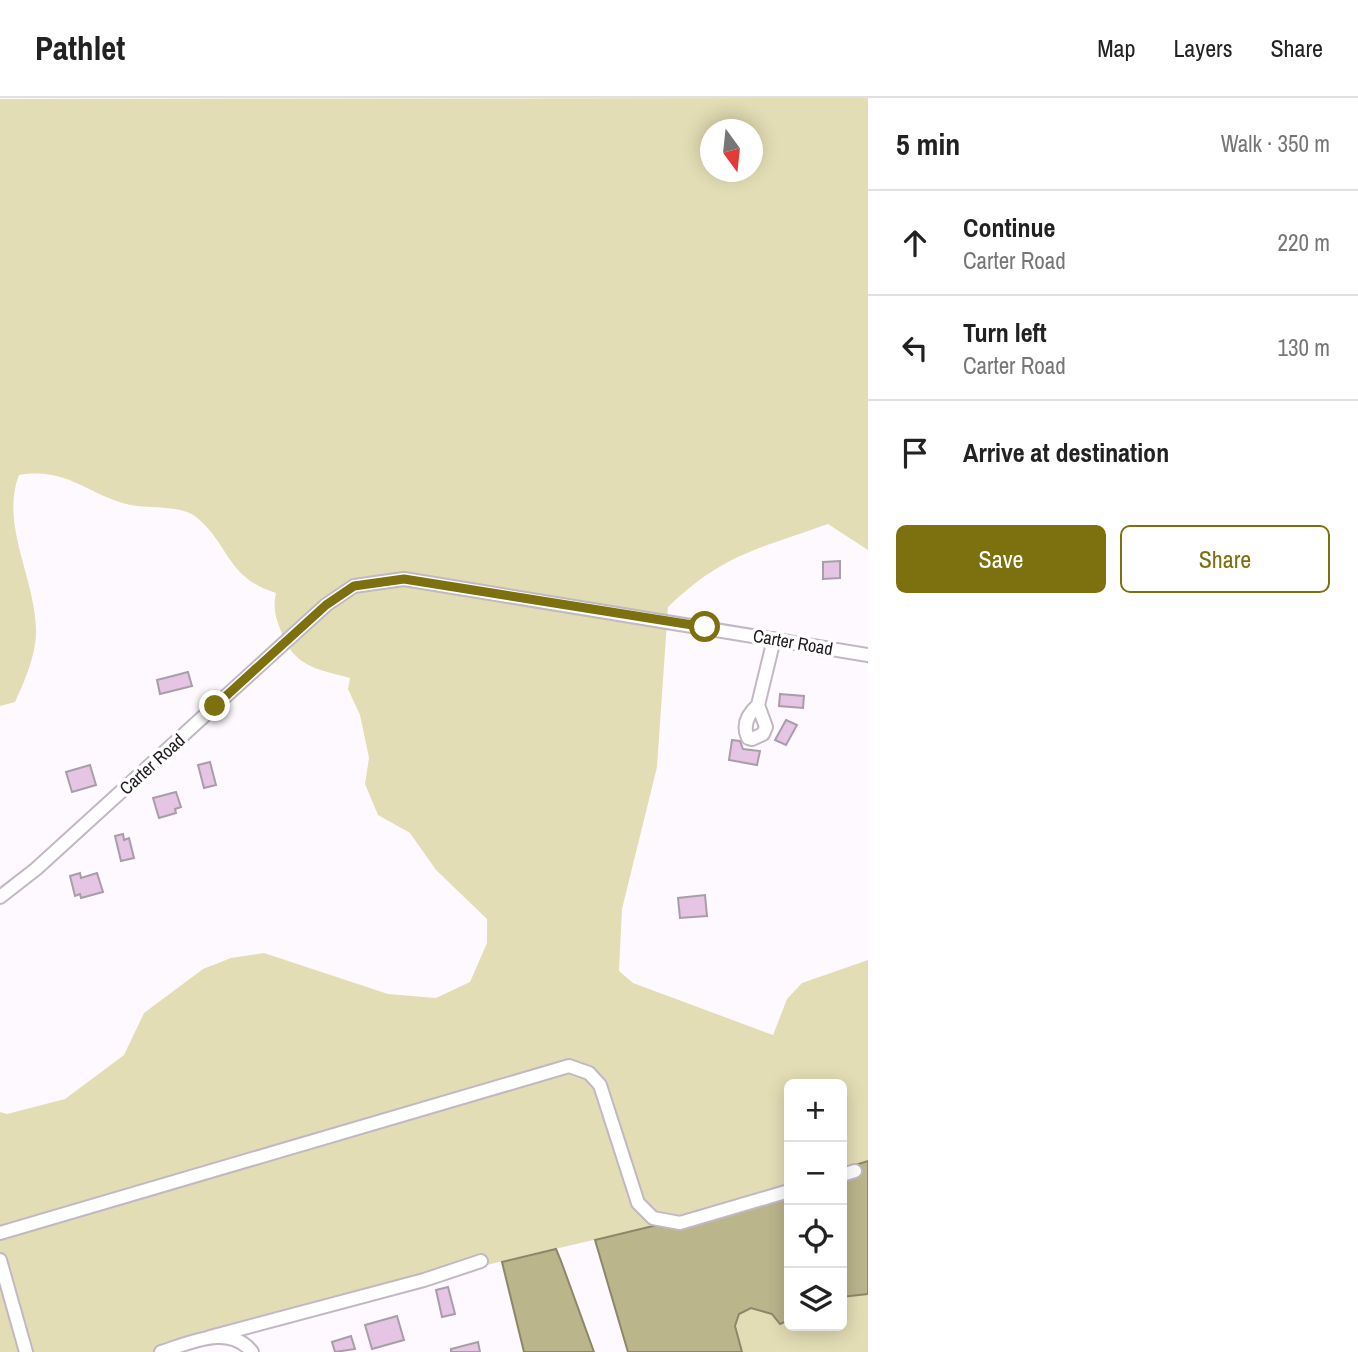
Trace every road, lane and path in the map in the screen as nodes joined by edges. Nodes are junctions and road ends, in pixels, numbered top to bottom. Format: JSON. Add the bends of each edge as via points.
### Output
{"nodes":[{"id":1,"x":774,"y":639,"type":"junction"},
{"id":2,"x":868,"y":655,"type":"edge"},
{"id":3,"x":758,"y":705,"type":"dead end"},
{"id":4,"x":0,"y":897,"type":"edge"},
{"id":5,"x":855,"y":1171,"type":"dead end"},
{"id":6,"x":847,"y":1173,"type":"edge"},
{"id":7,"x":784,"y":1192,"type":"edge"},
{"id":8,"x":0,"y":1233,"type":"edge"},
{"id":9,"x":0,"y":1260,"type":"edge"},
{"id":10,"x":481,"y":1261,"type":"dead end"},
{"id":11,"x":210,"y":1337,"type":"junction"},
{"id":12,"x":26,"y":1352,"type":"edge"},
{"id":13,"x":161,"y":1352,"type":"edge"},
{"id":14,"x":252,"y":1352,"type":"edge"}],
"edges":[{"from":1,"to":2,"type":"street","name":"Carter Road"},
{"from":1,"to":3,"type":"street"},
{"from":1,"to":4,"type":"street","name":"Carter Road","via":[[404,579],[354,586],[326,605]]},
{"from":5,"to":6,"type":"street"},
{"from":7,"to":8,"type":"street","via":[[680,1223],[653,1218],[638,1203],[600,1085],[589,1073],[569,1066]]},
{"from":9,"to":12,"type":"street"},
{"from":10,"to":11,"type":"street"},
{"from":11,"to":13,"type":"street"},
{"from":11,"to":14,"type":"street","via":[[232,1338]]}]}
